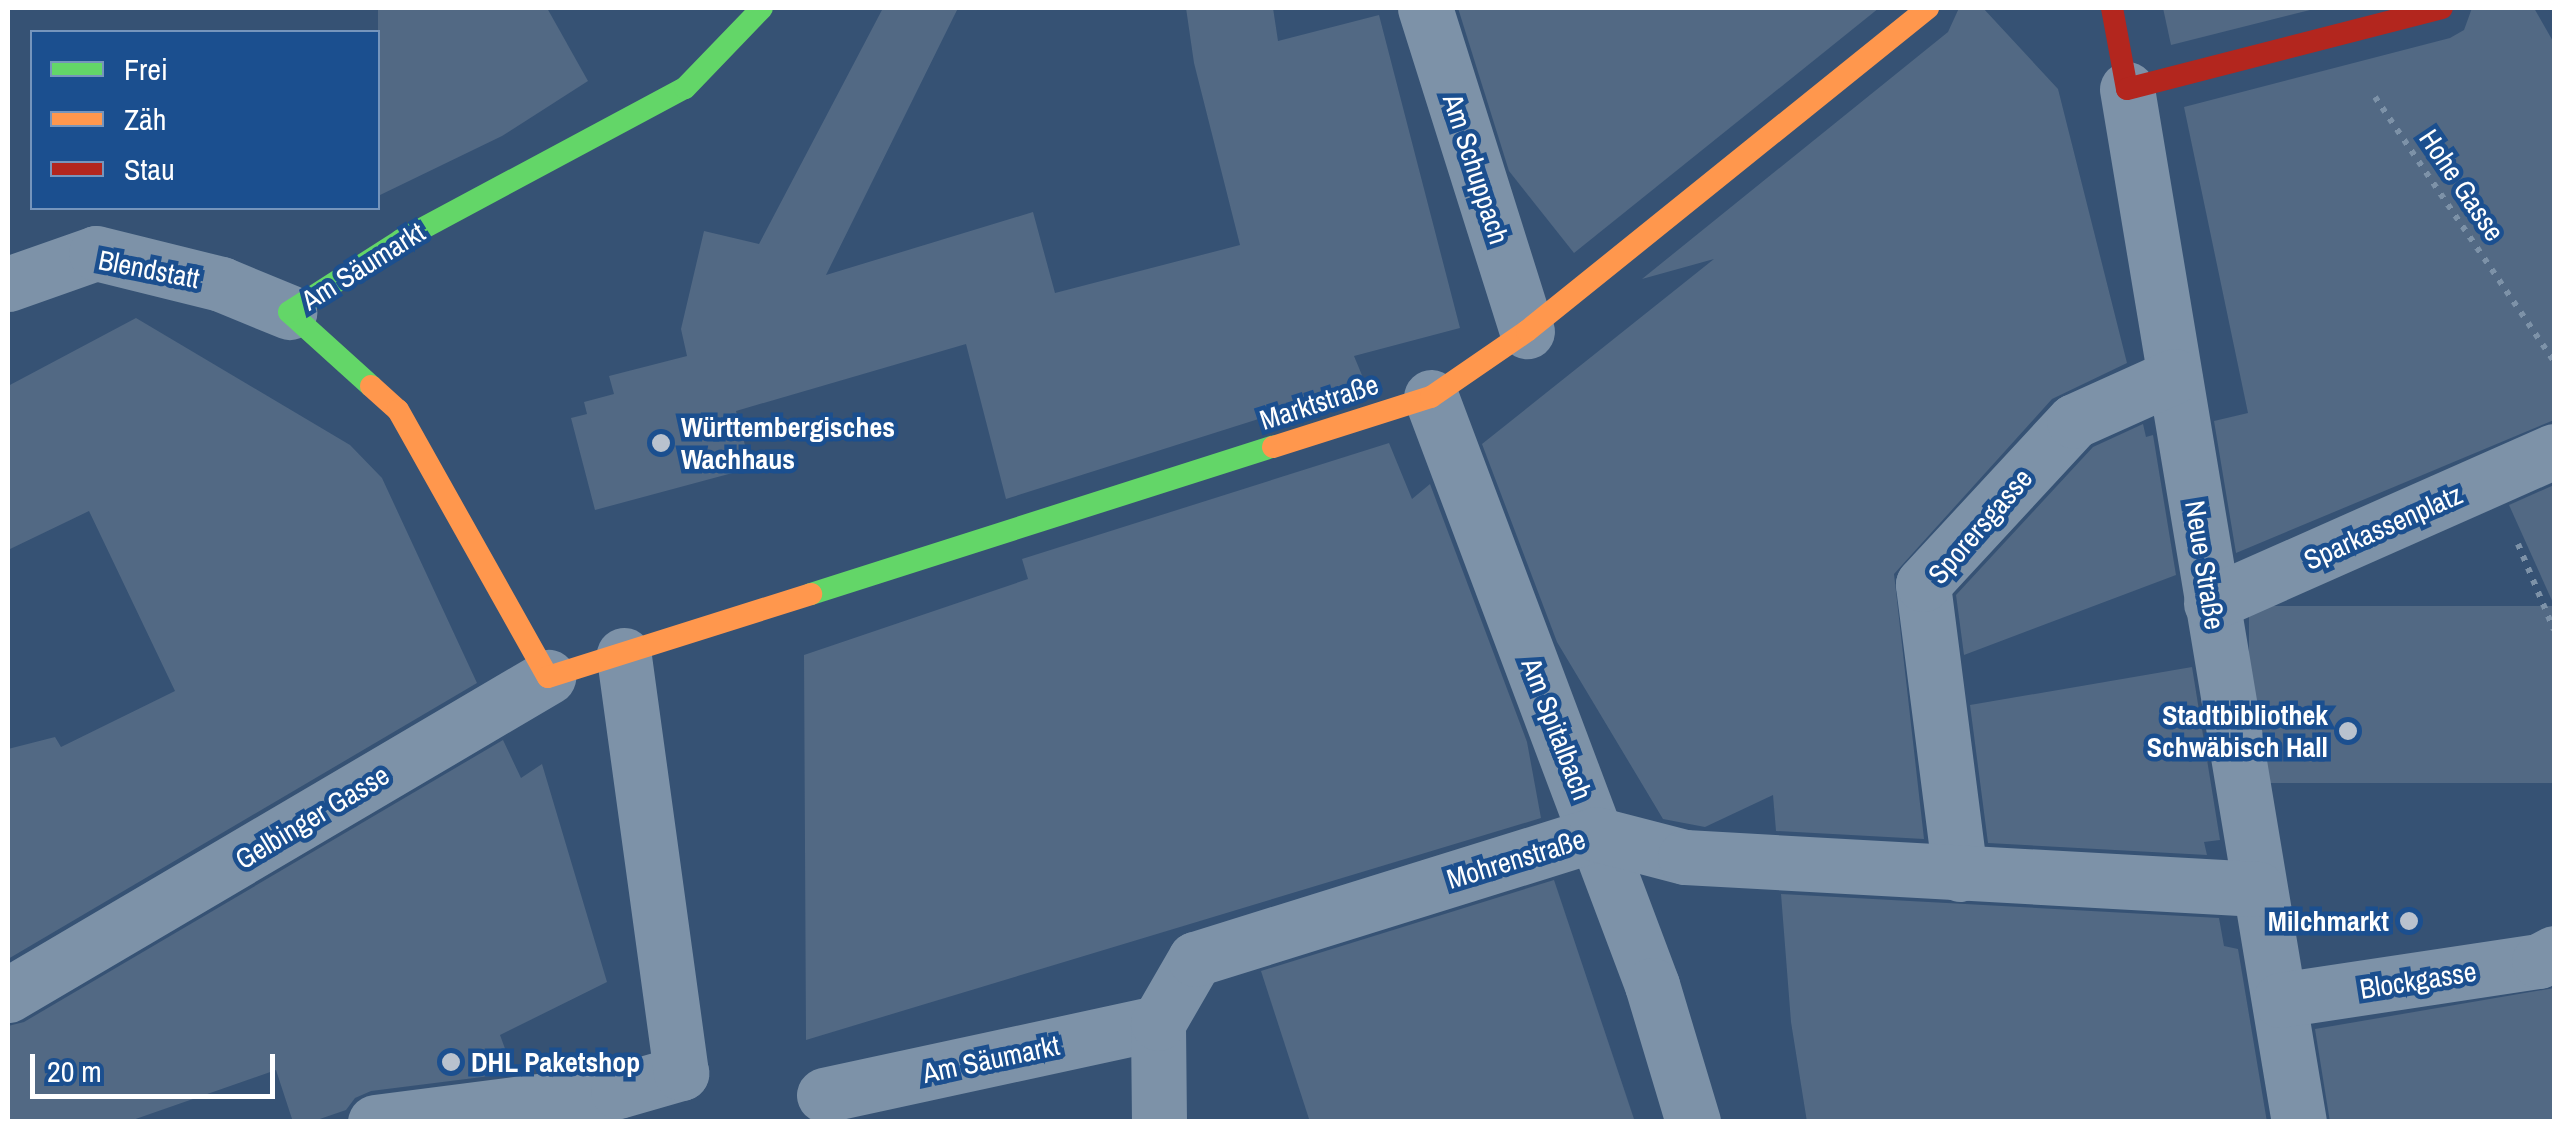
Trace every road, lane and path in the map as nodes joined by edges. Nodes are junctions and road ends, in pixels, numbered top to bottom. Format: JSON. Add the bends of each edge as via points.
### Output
{"nodes":[{"id":1,"x":762,"y":8,"type":"edge"},
{"id":2,"x":1424,"y":8,"type":"edge"},
{"id":3,"x":1928,"y":8,"type":"edge"},
{"id":4,"x":2112,"y":8,"type":"edge"},
{"id":5,"x":2442,"y":8,"type":"edge"},
{"id":6,"x":2333,"y":36,"type":"junction"},
{"id":7,"x":2127,"y":89,"type":"junction"},
{"id":8,"x":8,"y":284,"type":"edge"},
{"id":9,"x":288,"y":312,"type":"junction"},
{"id":10,"x":1528,"y":331,"type":"junction"},
{"id":11,"x":2554,"y":361,"type":"edge"},
{"id":12,"x":2174,"y":376,"type":"junction"},
{"id":13,"x":1432,"y":397,"type":"junction"},
{"id":14,"x":2554,"y":451,"type":"edge"},
{"id":15,"x":2534,"y":587,"type":"dead end"},
{"id":16,"x":2211,"y":603,"type":"junction"},
{"id":17,"x":2554,"y":630,"type":"edge"},
{"id":18,"x":624,"y":655,"type":"junction"},
{"id":19,"x":548,"y":677,"type":"junction"},
{"id":20,"x":1596,"y":834,"type":"junction"},
{"id":21,"x":1960,"y":874,"type":"junction"},
{"id":22,"x":2258,"y":889,"type":"junction"},
{"id":23,"x":2554,"y":953,"type":"edge"},
{"id":24,"x":8,"y":994,"type":"edge"},
{"id":25,"x":2280,"y":1000,"type":"junction"},
{"id":26,"x":1158,"y":1024,"type":"junction"},
{"id":27,"x":824,"y":1095,"type":"dead end"},
{"id":28,"x":375,"y":1122,"type":"edge"},
{"id":29,"x":1158,"y":1122,"type":"edge"},
{"id":30,"x":1693,"y":1122,"type":"edge"},
{"id":31,"x":2299,"y":1122,"type":"edge"}],
"edges":[{"from":1,"to":9,"type":"street","name":"Am Säumarkt","via":[[684,88],[401,240]]},
{"from":2,"to":10,"type":"street","name":"Am Schuppach"},
{"from":3,"to":10,"type":"street","name":"Marktstraße"},
{"from":4,"to":7,"type":"street","name":"Neue Straße"},
{"from":5,"to":6,"type":"street"},
{"from":6,"to":7,"type":"street"},
{"from":6,"to":11,"type":"path","name":"Hohe Gasse"},
{"from":7,"to":12,"type":"street","name":"Neue Straße"},
{"from":8,"to":9,"type":"street","name":"Blendstatt","via":[[96,253],[221,284]]},
{"from":9,"to":19,"type":"street","name":"Am Säumarkt","via":[[398,410]]},
{"from":10,"to":13,"type":"street","name":"Marktstraße"},
{"from":12,"to":16,"type":"street","name":"Neue Straße"},
{"from":12,"to":21,"type":"street","name":"Sporersgasse","via":[[2074,421],[1924,584]]},
{"from":13,"to":18,"type":"street","name":"Marktstraße"},
{"from":13,"to":20,"type":"street","name":"Am Spitalbach"},
{"from":14,"to":16,"type":"street","name":"Sparkassenplatz"},
{"from":15,"to":17,"type":"path"},
{"from":16,"to":22,"type":"street","name":"Neue Straße"},
{"from":18,"to":19,"type":"street","name":"Gelbinger Gasse"},
{"from":18,"to":28,"type":"street","via":[[680,1073],[618,1091]]},
{"from":19,"to":24,"type":"street","name":"Gelbinger Gasse"},
{"from":20,"to":21,"type":"street","name":"Mohrenstraße","via":[[1685,857]]},
{"from":20,"to":26,"type":"street","name":"Mohrenstraße","via":[[1195,958]]},
{"from":20,"to":30,"type":"street","name":"Am Spitalbach"},
{"from":21,"to":22,"type":"street","name":"Mohrenstraße"},
{"from":22,"to":25,"type":"street","name":"Neue Straße"},
{"from":23,"to":25,"type":"street","name":"Blockgasse","via":[[2539,961]]},
{"from":25,"to":31,"type":"street","name":"Neue Straße"},
{"from":26,"to":27,"type":"street","name":"Am Säumarkt"},
{"from":26,"to":29,"type":"street","name":"Mohrenstraße"}]}
